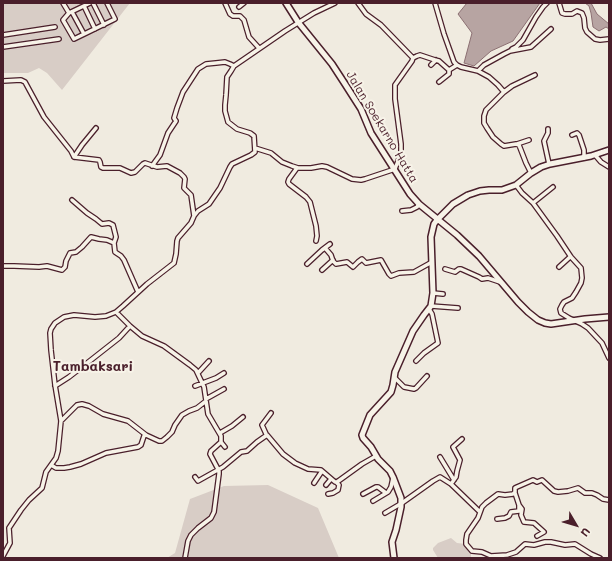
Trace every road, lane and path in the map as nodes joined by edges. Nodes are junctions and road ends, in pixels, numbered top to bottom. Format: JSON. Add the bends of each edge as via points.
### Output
{"nodes":[{"id":1,"x":63,"y":3,"type":"edge"},
{"id":2,"x":91,"y":3,"type":"edge"},
{"id":3,"x":107,"y":3,"type":"edge"},
{"id":4,"x":225,"y":3,"type":"edge"},
{"id":5,"x":244,"y":3,"type":"edge"},
{"id":6,"x":286,"y":3,"type":"edge"},
{"id":7,"x":335,"y":3,"type":"edge"},
{"id":8,"x":358,"y":3,"type":"edge"},
{"id":9,"x":435,"y":3,"type":"edge"},
{"id":10,"x":547,"y":3,"type":"edge"},
{"id":11,"x":559,"y":3,"type":"edge"},
{"id":12,"x":84,"y":6,"type":"junction"},
{"id":13,"x":239,"y":6,"type":"dead end"},
{"id":14,"x":71,"y":13,"type":"junction"},
{"id":15,"x":298,"y":22,"type":"junction"},
{"id":16,"x":104,"y":25,"type":"junction"},
{"id":17,"x":55,"y":27,"type":"dead end"},
{"id":18,"x":95,"y":29,"type":"junction"},
{"id":19,"x":551,"y":30,"type":"dead end"},
{"id":20,"x":84,"y":34,"type":"junction"},
{"id":21,"x":3,"y":35,"type":"edge"},
{"id":22,"x":59,"y":39,"type":"dead end"},
{"id":23,"x":609,"y":39,"type":"edge"},
{"id":24,"x":3,"y":47,"type":"edge"},
{"id":25,"x":259,"y":48,"type":"junction"},
{"id":26,"x":510,"y":51,"type":"junction"},
{"id":27,"x":413,"y":58,"type":"junction"},
{"id":28,"x":436,"y":60,"type":"junction"},
{"id":29,"x":431,"y":65,"type":"dead end"},
{"id":30,"x":457,"y":65,"type":"junction"},
{"id":31,"x":234,"y":66,"type":"junction"},
{"id":32,"x":449,"y":70,"type":"junction"},
{"id":33,"x":478,"y":72,"type":"junction"},
{"id":34,"x":535,"y":75,"type":"dead end"},
{"id":35,"x":3,"y":81,"type":"edge"},
{"id":36,"x":439,"y":82,"type":"dead end"},
{"id":37,"x":504,"y":92,"type":"junction"},
{"id":38,"x":96,"y":128,"type":"dead end"},
{"id":39,"x":548,"y":129,"type":"dead end"},
{"id":40,"x":572,"y":134,"type":"dead end"},
{"id":41,"x":528,"y":140,"type":"dead end"},
{"id":42,"x":517,"y":144,"type":"junction"},
{"id":43,"x":255,"y":148,"type":"junction"},
{"id":44,"x":609,"y":150,"type":"edge"},
{"id":45,"x":595,"y":155,"type":"junction"},
{"id":46,"x":74,"y":157,"type":"junction"},
{"id":47,"x":584,"y":158,"type":"junction"},
{"id":48,"x":549,"y":164,"type":"junction"},
{"id":49,"x":152,"y":166,"type":"junction"},
{"id":50,"x":609,"y":166,"type":"edge"},
{"id":51,"x":297,"y":168,"type":"junction"},
{"id":52,"x":395,"y":169,"type":"junction"},
{"id":53,"x":531,"y":173,"type":"junction"},
{"id":54,"x":516,"y":185,"type":"junction"},
{"id":55,"x":553,"y":187,"type":"dead end"},
{"id":56,"x":72,"y":200,"type":"dead end"},
{"id":57,"x":420,"y":204,"type":"junction"},
{"id":58,"x":533,"y":204,"type":"junction"},
{"id":59,"x":402,"y":211,"type":"dead end"},
{"id":60,"x":194,"y":216,"type":"junction"},
{"id":61,"x":438,"y":220,"type":"junction"},
{"id":62,"x":316,"y":241,"type":"dead end"},
{"id":63,"x":114,"y":243,"type":"junction"},
{"id":64,"x":330,"y":244,"type":"dead end"},
{"id":65,"x":325,"y":248,"type":"junction"},
{"id":66,"x":570,"y":257,"type":"junction"},
{"id":67,"x":333,"y":260,"type":"junction"},
{"id":68,"x":432,"y":262,"type":"junction"},
{"id":69,"x":307,"y":264,"type":"dead end"},
{"id":70,"x":3,"y":266,"type":"edge"},
{"id":71,"x":559,"y":267,"type":"dead end"},
{"id":72,"x":445,"y":269,"type":"dead end"},
{"id":73,"x":322,"y":270,"type":"dead end"},
{"id":74,"x":501,"y":282,"type":"junction"},
{"id":75,"x":138,"y":292,"type":"junction"},
{"id":76,"x":433,"y":293,"type":"junction"},
{"id":77,"x":442,"y":294,"type":"dead end"},
{"id":78,"x":430,"y":307,"type":"junction"},
{"id":79,"x":458,"y":308,"type":"dead end"},
{"id":80,"x":116,"y":312,"type":"junction"},
{"id":81,"x":609,"y":317,"type":"edge"},
{"id":82,"x":576,"y":321,"type":"junction"},
{"id":83,"x":130,"y":326,"type":"junction"},
{"id":84,"x":609,"y":358,"type":"edge"},
{"id":85,"x":209,"y":361,"type":"dead end"},
{"id":86,"x":416,"y":361,"type":"dead end"},
{"id":87,"x":198,"y":373,"type":"junction"},
{"id":88,"x":224,"y":373,"type":"dead end"},
{"id":89,"x":427,"y":376,"type":"dead end"},
{"id":90,"x":394,"y":377,"type":"junction"},
{"id":91,"x":202,"y":383,"type":"junction"},
{"id":92,"x":55,"y":386,"type":"junction"},
{"id":93,"x":195,"y":386,"type":"dead end"},
{"id":94,"x":224,"y":389,"type":"dead end"},
{"id":95,"x":206,"y":400,"type":"junction"},
{"id":96,"x":271,"y":413,"type":"dead end"},
{"id":97,"x":243,"y":417,"type":"dead end"},
{"id":98,"x":61,"y":421,"type":"junction"},
{"id":99,"x":220,"y":433,"type":"junction"},
{"id":100,"x":146,"y":435,"type":"junction"},
{"id":101,"x":267,"y":436,"type":"junction"},
{"id":102,"x":462,"y":439,"type":"dead end"},
{"id":103,"x":221,"y":442,"type":"junction"},
{"id":104,"x":225,"y":447,"type":"dead end"},
{"id":105,"x":376,"y":456,"type":"junction"},
{"id":106,"x":440,"y":457,"type":"dead end"},
{"id":107,"x":51,"y":465,"type":"junction"},
{"id":108,"x":218,"y":470,"type":"junction"},
{"id":109,"x":322,"y":471,"type":"junction"},
{"id":110,"x":195,"y":477,"type":"dead end"},
{"id":111,"x":393,"y":477,"type":"junction"},
{"id":112,"x":332,"y":479,"type":"junction"},
{"id":113,"x":454,"y":480,"type":"junction"},
{"id":114,"x":336,"y":482,"type":"junction"},
{"id":115,"x":314,"y":483,"type":"dead end"},
{"id":116,"x":451,"y":484,"type":"junction"},
{"id":117,"x":326,"y":486,"type":"dead end"},
{"id":118,"x":386,"y":493,"type":"junction"},
{"id":119,"x":515,"y":493,"type":"junction"},
{"id":120,"x":328,"y":494,"type":"dead end"},
{"id":121,"x":363,"y":494,"type":"dead end"},
{"id":122,"x":609,"y":500,"type":"edge"},
{"id":123,"x":373,"y":502,"type":"dead end"},
{"id":124,"x":402,"y":503,"type":"junction"},
{"id":125,"x":519,"y":504,"type":"junction"},
{"id":126,"x":480,"y":512,"type":"junction"},
{"id":127,"x":385,"y":513,"type":"dead end"},
{"id":128,"x":497,"y":519,"type":"dead end"},
{"id":129,"x":537,"y":536,"type":"dead end"},
{"id":130,"x":3,"y":556,"type":"edge"},
{"id":131,"x":185,"y":558,"type":"edge"},
{"id":132,"x":394,"y":558,"type":"edge"},
{"id":133,"x":600,"y":558,"type":"edge"}],
"edges":[{"from":1,"to":14,"type":"street"},
{"from":2,"to":12,"type":"street"},
{"from":2,"to":16,"type":"street"},
{"from":3,"to":16,"type":"street","via":[[115,19]]},
{"from":4,"to":25,"type":"street","via":[[230,14],[240,16],[244,20],[249,37]]},
{"from":5,"to":13,"type":"street"},
{"from":6,"to":15,"type":"street","name":"Jalan Soekarno Hatta"},
{"from":7,"to":15,"type":"street"},
{"from":8,"to":27,"type":"street","via":[[366,14],[381,25]]},
{"from":9,"to":30,"type":"street","via":[[451,55]]},
{"from":10,"to":26,"type":"street","via":[[523,40]]},
{"from":11,"to":23,"type":"street","via":[[562,13],[582,13],[584,28],[595,39]]},
{"from":12,"to":14,"type":"street"},
{"from":12,"to":18,"type":"street"},
{"from":14,"to":20,"type":"street"},
{"from":14,"to":20,"type":"street","via":[[63,20],[74,40]]},
{"from":15,"to":25,"type":"street"},
{"from":15,"to":52,"type":"street","name":"Jalan Soekarno Hatta","via":[[332,64],[361,109],[371,133]]},
{"from":16,"to":18,"type":"street"},
{"from":17,"to":21,"type":"street"},
{"from":18,"to":20,"type":"street"},
{"from":19,"to":26,"type":"street","via":[[531,47]]},
{"from":22,"to":24,"type":"street"},
{"from":25,"to":31,"type":"street"},
{"from":26,"to":33,"type":"street","via":[[484,65]]},
{"from":27,"to":28,"type":"street","via":[[420,55]]},
{"from":27,"to":52,"type":"street","via":[[395,85],[401,144]]},
{"from":28,"to":29,"type":"street"},
{"from":28,"to":32,"type":"street"},
{"from":30,"to":32,"type":"street"},
{"from":30,"to":33,"type":"street"},
{"from":31,"to":43,"type":"street","via":[[227,77],[225,111],[228,122],[254,136]]},
{"from":31,"to":49,"type":"street","via":[[225,62],[206,64],[198,69],[185,88],[174,118],[176,121]]},
{"from":32,"to":36,"type":"street","via":[[449,74]]},
{"from":33,"to":37,"type":"street","via":[[489,77]]},
{"from":34,"to":37,"type":"street"},
{"from":35,"to":46,"type":"street","via":[[24,80],[44,117]]},
{"from":37,"to":42,"type":"street","via":[[486,110],[484,123],[493,137],[504,146]]},
{"from":38,"to":46,"type":"street"},
{"from":39,"to":48,"type":"street","via":[[544,141]]},
{"from":40,"to":47,"type":"street","via":[[578,135],[584,150]]},
{"from":41,"to":42,"type":"street"},
{"from":42,"to":53,"type":"street"},
{"from":43,"to":51,"type":"street","via":[[271,153],[282,162]]},
{"from":43,"to":60,"type":"street","via":[[253,154],[232,164],[209,204]]},
{"from":44,"to":45,"type":"street"},
{"from":45,"to":47,"type":"street"},
{"from":45,"to":50,"type":"street"},
{"from":46,"to":49,"type":"street","via":[[99,160],[103,168],[120,168],[131,174],[143,164]]},
{"from":47,"to":48,"type":"street"},
{"from":48,"to":53,"type":"street"},
{"from":49,"to":60,"type":"street","via":[[169,166],[183,175],[184,188],[191,195]]},
{"from":51,"to":52,"type":"street","via":[[322,166],[352,179],[361,180]]},
{"from":51,"to":62,"type":"street","via":[[288,182],[310,202],[316,226]]},
{"from":52,"to":57,"type":"street","name":"Jalan Soekarno Hatta","via":[[407,190]]},
{"from":53,"to":54,"type":"street"},
{"from":54,"to":58,"type":"street"},
{"from":54,"to":61,"type":"street","via":[[502,190],[480,191],[468,195],[453,204]]},
{"from":55,"to":58,"type":"street"},
{"from":56,"to":63,"type":"street","via":[[102,224],[113,225],[116,237]]},
{"from":57,"to":59,"type":"street","via":[[414,209]]},
{"from":57,"to":61,"type":"street","name":"Jalan Soekarno Hatta"},
{"from":58,"to":66,"type":"street"},
{"from":60,"to":75,"type":"street","via":[[178,238],[174,263]]},
{"from":61,"to":68,"type":"street","via":[[432,232]]},
{"from":61,"to":74,"type":"street","name":"Jalan Soekarno Hatta","via":[[479,256]]},
{"from":63,"to":70,"type":"street","via":[[91,237],[76,252],[70,254],[62,270],[47,266]]},
{"from":63,"to":75,"type":"street","via":[[114,252],[123,258]]},
{"from":64,"to":65,"type":"street"},
{"from":65,"to":67,"type":"street"},
{"from":65,"to":69,"type":"street"},
{"from":66,"to":71,"type":"street"},
{"from":66,"to":82,"type":"street","via":[[580,267],[582,278],[574,295],[564,302],[560,309],[563,314]]},
{"from":67,"to":68,"type":"street","via":[[336,264],[347,262],[353,266],[362,260],[366,263],[381,260],[391,276],[414,272]]},
{"from":67,"to":73,"type":"street"},
{"from":68,"to":76,"type":"street"},
{"from":72,"to":74,"type":"street","via":[[455,272],[461,268],[479,278]]},
{"from":74,"to":82,"type":"street","name":"Jalan Soekarno Hatta","via":[[538,320],[551,324]]},
{"from":75,"to":80,"type":"street"},
{"from":76,"to":77,"type":"street"},
{"from":76,"to":78,"type":"street"},
{"from":78,"to":79,"type":"street"},
{"from":78,"to":86,"type":"street","via":[[438,343]]},
{"from":78,"to":90,"type":"street","via":[[413,331]]},
{"from":80,"to":83,"type":"street"},
{"from":80,"to":92,"type":"street","via":[[106,316],[69,316],[55,323],[50,333]]},
{"from":81,"to":82,"type":"street","name":"Jalan Soekarno Hatta"},
{"from":82,"to":84,"type":"street","via":[[600,340]]},
{"from":83,"to":87,"type":"street","via":[[142,336],[164,346]]},
{"from":83,"to":92,"type":"street","via":[[119,338]]},
{"from":85,"to":87,"type":"street"},
{"from":87,"to":91,"type":"street"},
{"from":88,"to":91,"type":"street"},
{"from":89,"to":90,"type":"street","via":[[414,389],[404,387]]},
{"from":90,"to":105,"type":"street","via":[[391,392],[370,415],[362,435]]},
{"from":91,"to":93,"type":"street"},
{"from":91,"to":95,"type":"street"},
{"from":92,"to":98,"type":"street"},
{"from":94,"to":95,"type":"street"},
{"from":95,"to":99,"type":"street","via":[[208,414]]},
{"from":95,"to":100,"type":"street","via":[[197,408],[182,415],[173,430],[162,441]]},
{"from":96,"to":101,"type":"street","via":[[262,425]]},
{"from":97,"to":99,"type":"street"},
{"from":98,"to":100,"type":"street","via":[[82,404],[103,414],[128,421]]},
{"from":98,"to":107,"type":"street","via":[[58,452]]},
{"from":99,"to":103,"type":"street"},
{"from":100,"to":107,"type":"street","via":[[142,445],[138,447],[106,453],[70,467],[56,468]]},
{"from":101,"to":108,"type":"street"},
{"from":101,"to":109,"type":"street","via":[[295,463],[308,469]]},
{"from":102,"to":113,"type":"street","via":[[453,447],[460,460]]},
{"from":103,"to":104,"type":"street"},
{"from":103,"to":108,"type":"street","via":[[210,454]]},
{"from":105,"to":111,"type":"street"},
{"from":105,"to":114,"type":"street"},
{"from":106,"to":113,"type":"street"},
{"from":107,"to":130,"type":"street","via":[[46,472],[42,488],[29,500],[9,528],[10,543]]},
{"from":108,"to":110,"type":"street","via":[[198,481]]},
{"from":108,"to":131,"type":"street","via":[[220,474],[213,514],[191,535]]},
{"from":109,"to":112,"type":"street"},
{"from":109,"to":115,"type":"street"},
{"from":111,"to":118,"type":"street","via":[[390,489]]},
{"from":111,"to":124,"type":"street"},
{"from":112,"to":114,"type":"street"},
{"from":112,"to":117,"type":"street"},
{"from":113,"to":116,"type":"street"},
{"from":114,"to":120,"type":"street","via":[[339,485],[338,490]]},
{"from":116,"to":124,"type":"street","via":[[438,478]]},
{"from":116,"to":126,"type":"street"},
{"from":118,"to":121,"type":"street","via":[[376,487]]},
{"from":118,"to":123,"type":"street"},
{"from":119,"to":122,"type":"street","via":[[516,487],[533,480],[541,480],[554,491],[578,488],[585,493]]},
{"from":119,"to":125,"type":"street"},
{"from":119,"to":126,"type":"street","via":[[497,495],[486,503]]},
{"from":124,"to":127,"type":"street"},
{"from":124,"to":132,"type":"street","via":[[392,542]]},
{"from":125,"to":128,"type":"street","via":[[518,511]]},
{"from":125,"to":129,"type":"street","via":[[524,522],[534,524],[544,532]]},
{"from":126,"to":133,"type":"street","via":[[467,534],[466,544],[472,551],[491,556],[507,555],[516,552],[524,544],[551,542],[575,544]]}]}
